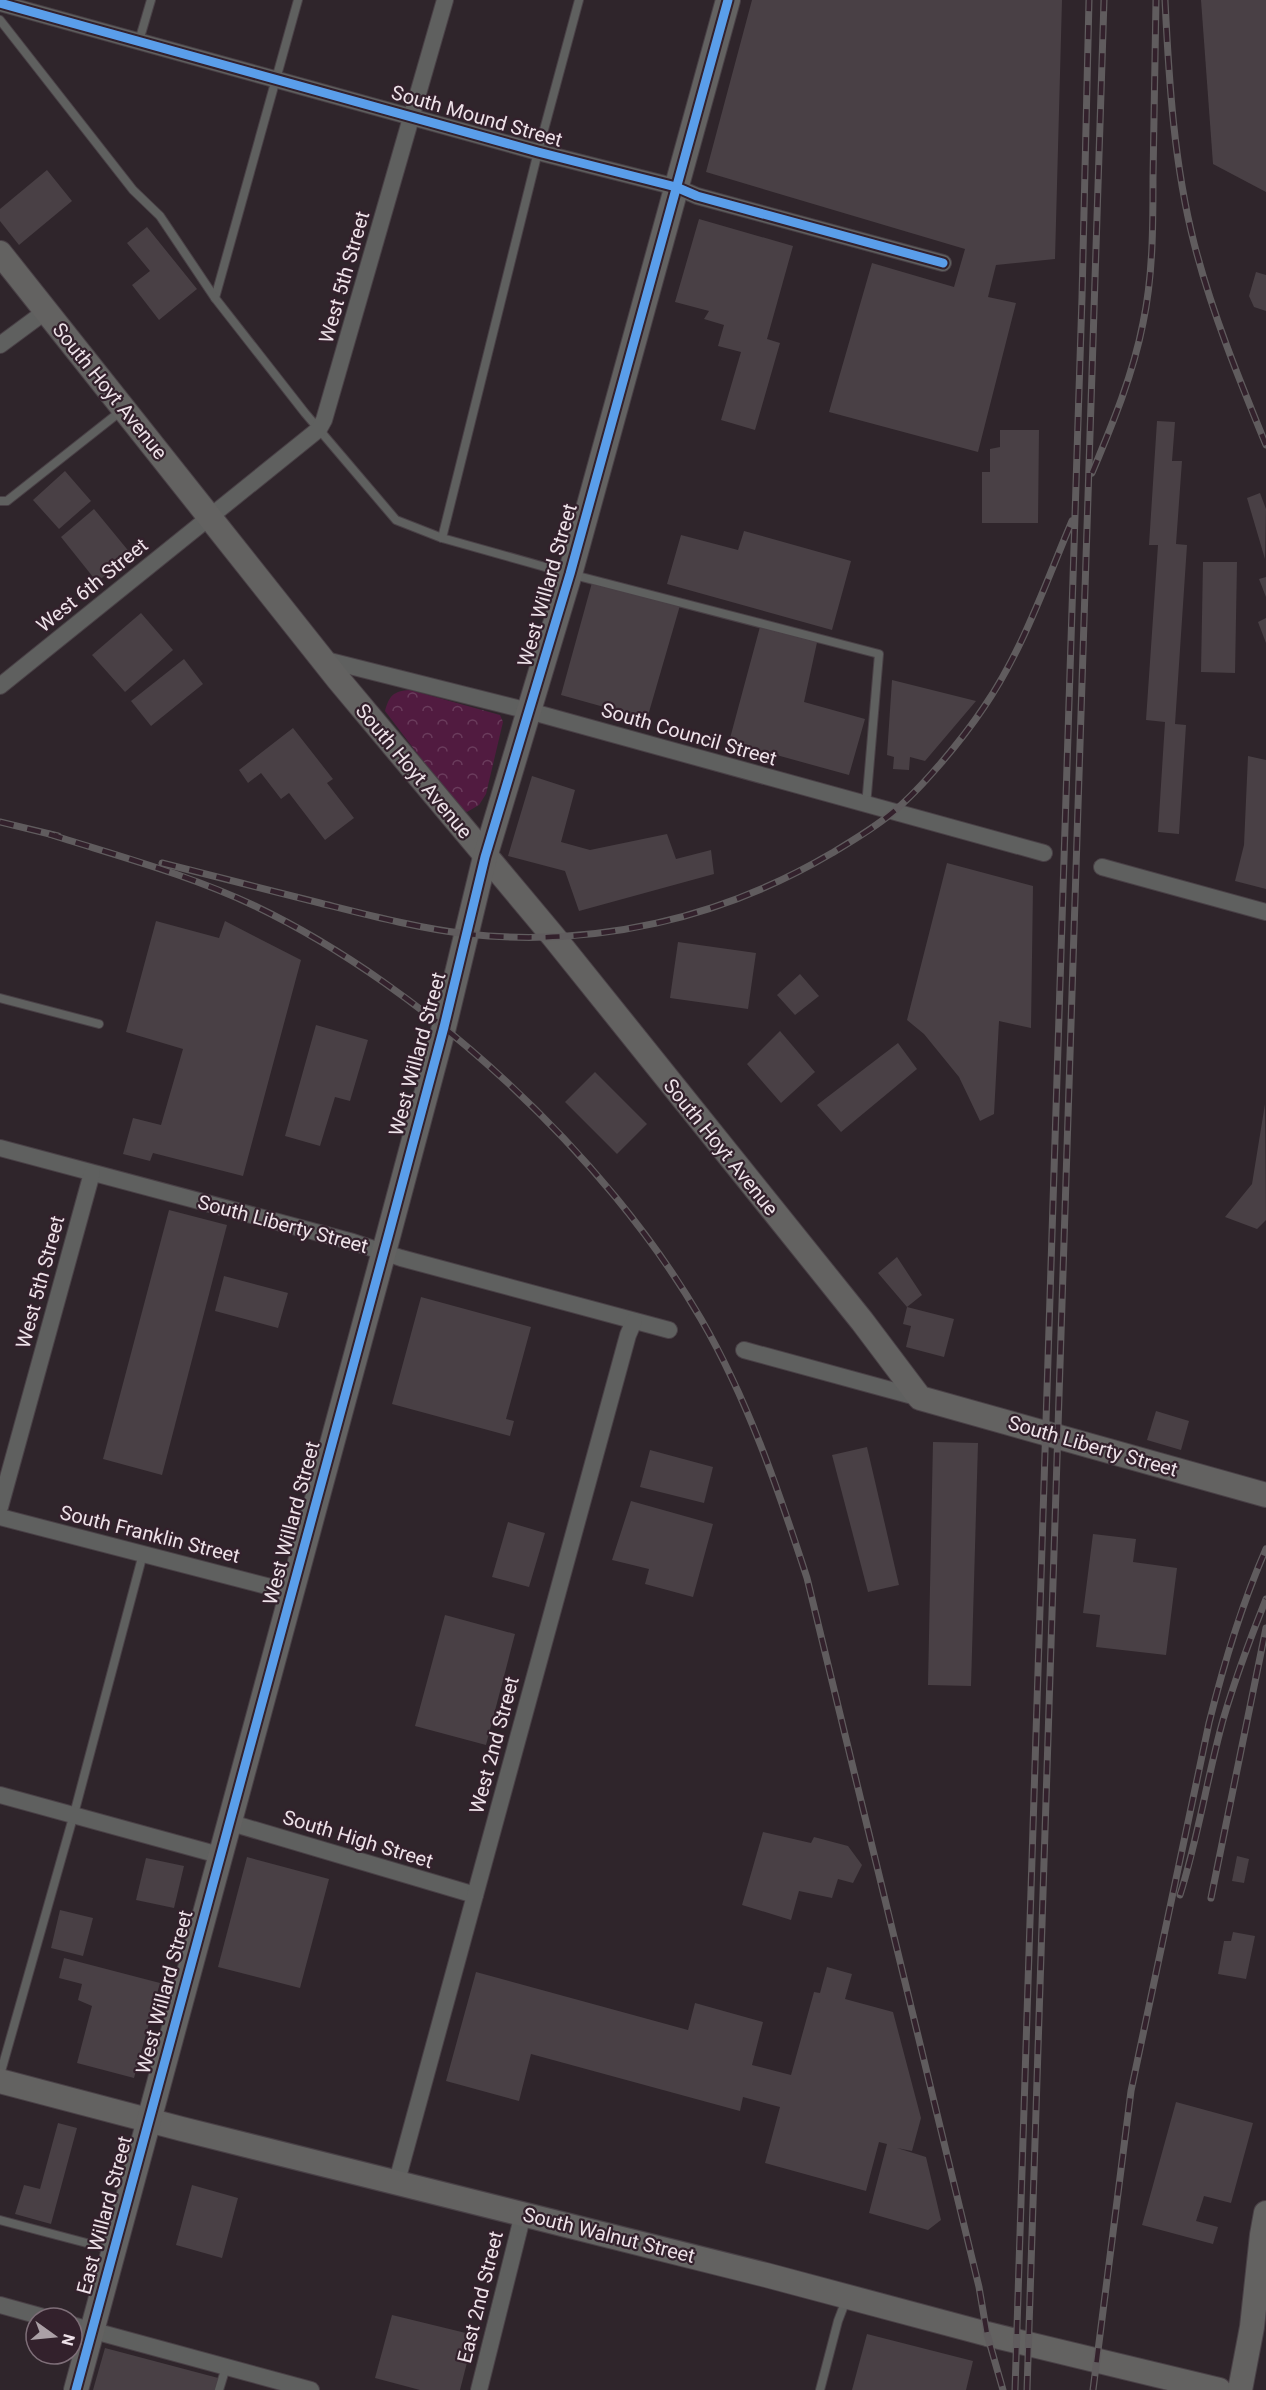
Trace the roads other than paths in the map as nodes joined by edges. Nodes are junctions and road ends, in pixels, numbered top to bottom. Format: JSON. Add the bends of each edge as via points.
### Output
{"nodes":[{"id":1,"x":151,"y":0,"type":"edge"},
{"id":2,"x":298,"y":0,"type":"edge"},
{"id":3,"x":445,"y":0,"type":"edge"},
{"id":4,"x":579,"y":0,"type":"edge"},
{"id":5,"x":728,"y":0,"type":"edge"},
{"id":6,"x":0,"y":3,"type":"edge"},
{"id":7,"x":0,"y":20,"type":"edge"},
{"id":8,"x":139,"y":41,"type":"junction"},
{"id":9,"x":277,"y":79,"type":"junction"},
{"id":10,"x":413,"y":116,"type":"junction"},
{"id":11,"x":538,"y":152,"type":"junction"},
{"id":12,"x":676,"y":187,"type":"junction"},
{"id":13,"x":0,"y":253,"type":"edge"},
{"id":14,"x":944,"y":264,"type":"dead end"},
{"id":15,"x":215,"y":298,"type":"junction"},
{"id":16,"x":46,"y":311,"type":"junction"},
{"id":17,"x":0,"y":345,"type":"edge"},
{"id":18,"x":124,"y":409,"type":"junction"},
{"id":19,"x":319,"y":429,"type":"junction"},
{"id":20,"x":0,"y":501,"type":"edge"},
{"id":21,"x":211,"y":518,"type":"junction"},
{"id":22,"x":442,"y":538,"type":"junction"},
{"id":23,"x":570,"y":574,"type":"junction"},
{"id":24,"x":322,"y":659,"type":"junction"},
{"id":25,"x":0,"y":686,"type":"edge"},
{"id":26,"x":529,"y":711,"type":"junction"},
{"id":27,"x":866,"y":806,"type":"junction"},
{"id":28,"x":1044,"y":853,"type":"dead end"},
{"id":29,"x":485,"y":857,"type":"junction"},
{"id":30,"x":1102,"y":867,"type":"dead end"},
{"id":31,"x":1266,"y":912,"type":"edge"},
{"id":32,"x":0,"y":998,"type":"edge"},
{"id":33,"x":99,"y":1024,"type":"dead end"},
{"id":34,"x":0,"y":1148,"type":"edge"},
{"id":35,"x":92,"y":1173,"type":"junction"},
{"id":36,"x":383,"y":1252,"type":"junction"},
{"id":37,"x":634,"y":1321,"type":"junction"},
{"id":38,"x":669,"y":1330,"type":"dead end"},
{"id":39,"x":744,"y":1350,"type":"dead end"},
{"id":40,"x":920,"y":1398,"type":"junction"},
{"id":41,"x":1266,"y":1495,"type":"edge"},
{"id":42,"x":0,"y":1507,"type":"edge"},
{"id":43,"x":0,"y":1517,"type":"edge"},
{"id":44,"x":142,"y":1554,"type":"junction"},
{"id":45,"x":290,"y":1592,"type":"junction"},
{"id":46,"x":0,"y":1795,"type":"edge"},
{"id":47,"x":74,"y":1814,"type":"junction"},
{"id":48,"x":228,"y":1822,"type":"junction"},
{"id":49,"x":219,"y":1854,"type":"junction"},
{"id":50,"x":475,"y":1895,"type":"junction"},
{"id":51,"x":0,"y":2075,"type":"edge"},
{"id":52,"x":0,"y":2081,"type":"edge"},
{"id":53,"x":149,"y":2118,"type":"junction"},
{"id":54,"x":396,"y":2181,"type":"junction"},
{"id":55,"x":1266,"y":2213,"type":"edge"},
{"id":56,"x":523,"y":2214,"type":"junction"},
{"id":57,"x":0,"y":2220,"type":"edge"},
{"id":58,"x":113,"y":2250,"type":"junction"},
{"id":59,"x":848,"y":2297,"type":"junction"},
{"id":60,"x":0,"y":2305,"type":"edge"},
{"id":61,"x":24,"y":2312,"type":"edge"},
{"id":62,"x":84,"y":2322,"type":"edge"},
{"id":63,"x":84,"y":2328,"type":"edge"},
{"id":64,"x":78,"y":2366,"type":"edge"},
{"id":65,"x":226,"y":2367,"type":"junction"},
{"id":66,"x":76,"y":2390,"type":"edge"},
{"id":67,"x":219,"y":2390,"type":"edge"},
{"id":68,"x":311,"y":2390,"type":"edge"},
{"id":69,"x":479,"y":2390,"type":"edge"},
{"id":70,"x":820,"y":2390,"type":"edge"},
{"id":71,"x":1219,"y":2390,"type":"edge"},
{"id":72,"x":1240,"y":2390,"type":"edge"}],
"edges":[{"from":1,"to":8,"type":"lane"},
{"from":2,"to":9,"type":"lane"},
{"from":3,"to":10,"type":"street","name":"West 5th Street"},
{"from":4,"to":11,"type":"lane"},
{"from":5,"to":12,"type":"main road","name":"West Willard Street"},
{"from":6,"to":8,"type":"street","name":"South Mound Street"},
{"from":7,"to":15,"type":"lane","via":[[133,190],[160,216]]},
{"from":8,"to":9,"type":"street","name":"South Mound Street"},
{"from":9,"to":10,"type":"street","name":"South Mound Street"},
{"from":9,"to":15,"type":"lane"},
{"from":10,"to":11,"type":"street","name":"South Mound Street"},
{"from":10,"to":19,"type":"street","name":"West 5th Street"},
{"from":11,"to":12,"type":"street","name":"South Mound Street"},
{"from":11,"to":22,"type":"lane"},
{"from":12,"to":14,"type":"street","name":"South Mound Street"},
{"from":12,"to":23,"type":"main road","name":"West Willard Street"},
{"from":13,"to":16,"type":"main road","name":"South Hoyt Avenue"},
{"from":15,"to":19,"type":"lane"},
{"from":16,"to":17,"type":"street"},
{"from":16,"to":18,"type":"main road","name":"South Hoyt Avenue"},
{"from":18,"to":20,"type":"lane","via":[[7,501]]},
{"from":18,"to":21,"type":"main road","name":"South Hoyt Avenue"},
{"from":19,"to":21,"type":"street","name":"West 5th Street"},
{"from":19,"to":22,"type":"lane","via":[[396,520]]},
{"from":21,"to":24,"type":"main road","name":"South Hoyt Avenue"},
{"from":21,"to":25,"type":"street","name":"West 6th Street"},
{"from":22,"to":23,"type":"lane"},
{"from":23,"to":26,"type":"main road","name":"West Willard Street"},
{"from":23,"to":27,"type":"lane","via":[[879,654]]},
{"from":24,"to":26,"type":"street","name":"South Council Street"},
{"from":24,"to":29,"type":"main road","name":"South Hoyt Avenue"},
{"from":26,"to":27,"type":"street","name":"South Council Street"},
{"from":26,"to":29,"type":"main road","name":"West Willard Street"},
{"from":27,"to":28,"type":"street","name":"South Council Street"},
{"from":29,"to":36,"type":"main road","name":"West Willard Street"},
{"from":29,"to":40,"type":"main road","name":"South Hoyt Avenue","via":[[553,936]]},
{"from":30,"to":31,"type":"street"},
{"from":32,"to":33,"type":"lane"},
{"from":34,"to":35,"type":"street","name":"South Liberty Street"},
{"from":35,"to":36,"type":"street","name":"South Liberty Street"},
{"from":35,"to":42,"type":"street","name":"West 5th Street"},
{"from":36,"to":37,"type":"street","name":"South Liberty Street"},
{"from":36,"to":45,"type":"main road","name":"West Willard Street"},
{"from":37,"to":38,"type":"street","name":"South Liberty Street"},
{"from":37,"to":50,"type":"street","name":"West 2nd Street"},
{"from":39,"to":40,"type":"street"},
{"from":40,"to":41,"type":"main road","name":"South Liberty Street"},
{"from":43,"to":44,"type":"street","name":"South Franklin Street"},
{"from":44,"to":45,"type":"street","name":"South Franklin Street"},
{"from":44,"to":47,"type":"lane"},
{"from":45,"to":48,"type":"main road","name":"West Willard Street"},
{"from":46,"to":47,"type":"street"},
{"from":47,"to":49,"type":"street"},
{"from":47,"to":51,"type":"lane"},
{"from":48,"to":49,"type":"main road","name":"West Willard Street"},
{"from":48,"to":50,"type":"street","name":"South High Street"},
{"from":49,"to":53,"type":"main road","name":"West Willard Street"},
{"from":50,"to":54,"type":"street","name":"West 2nd Street"},
{"from":52,"to":53,"type":"main road","name":"South Walnut Street"},
{"from":53,"to":54,"type":"main road","name":"South Walnut Street"},
{"from":53,"to":58,"type":"main road","name":"East Willard Street"},
{"from":54,"to":56,"type":"main road","name":"South Walnut Street"},
{"from":55,"to":72,"type":"main road"},
{"from":56,"to":59,"type":"main road","name":"South Walnut Street"},
{"from":56,"to":69,"type":"street","name":"East 2nd Street"},
{"from":57,"to":58,"type":"lane"},
{"from":58,"to":62,"type":"main road","name":"East Willard Street"},
{"from":59,"to":70,"type":"lane"},
{"from":59,"to":71,"type":"main road","name":"South Walnut Street"},
{"from":60,"to":61,"type":"street"},
{"from":63,"to":65,"type":"street"},
{"from":64,"to":66,"type":"main road","name":"East Willard Street"},
{"from":65,"to":67,"type":"lane"},
{"from":65,"to":68,"type":"street"}]}
